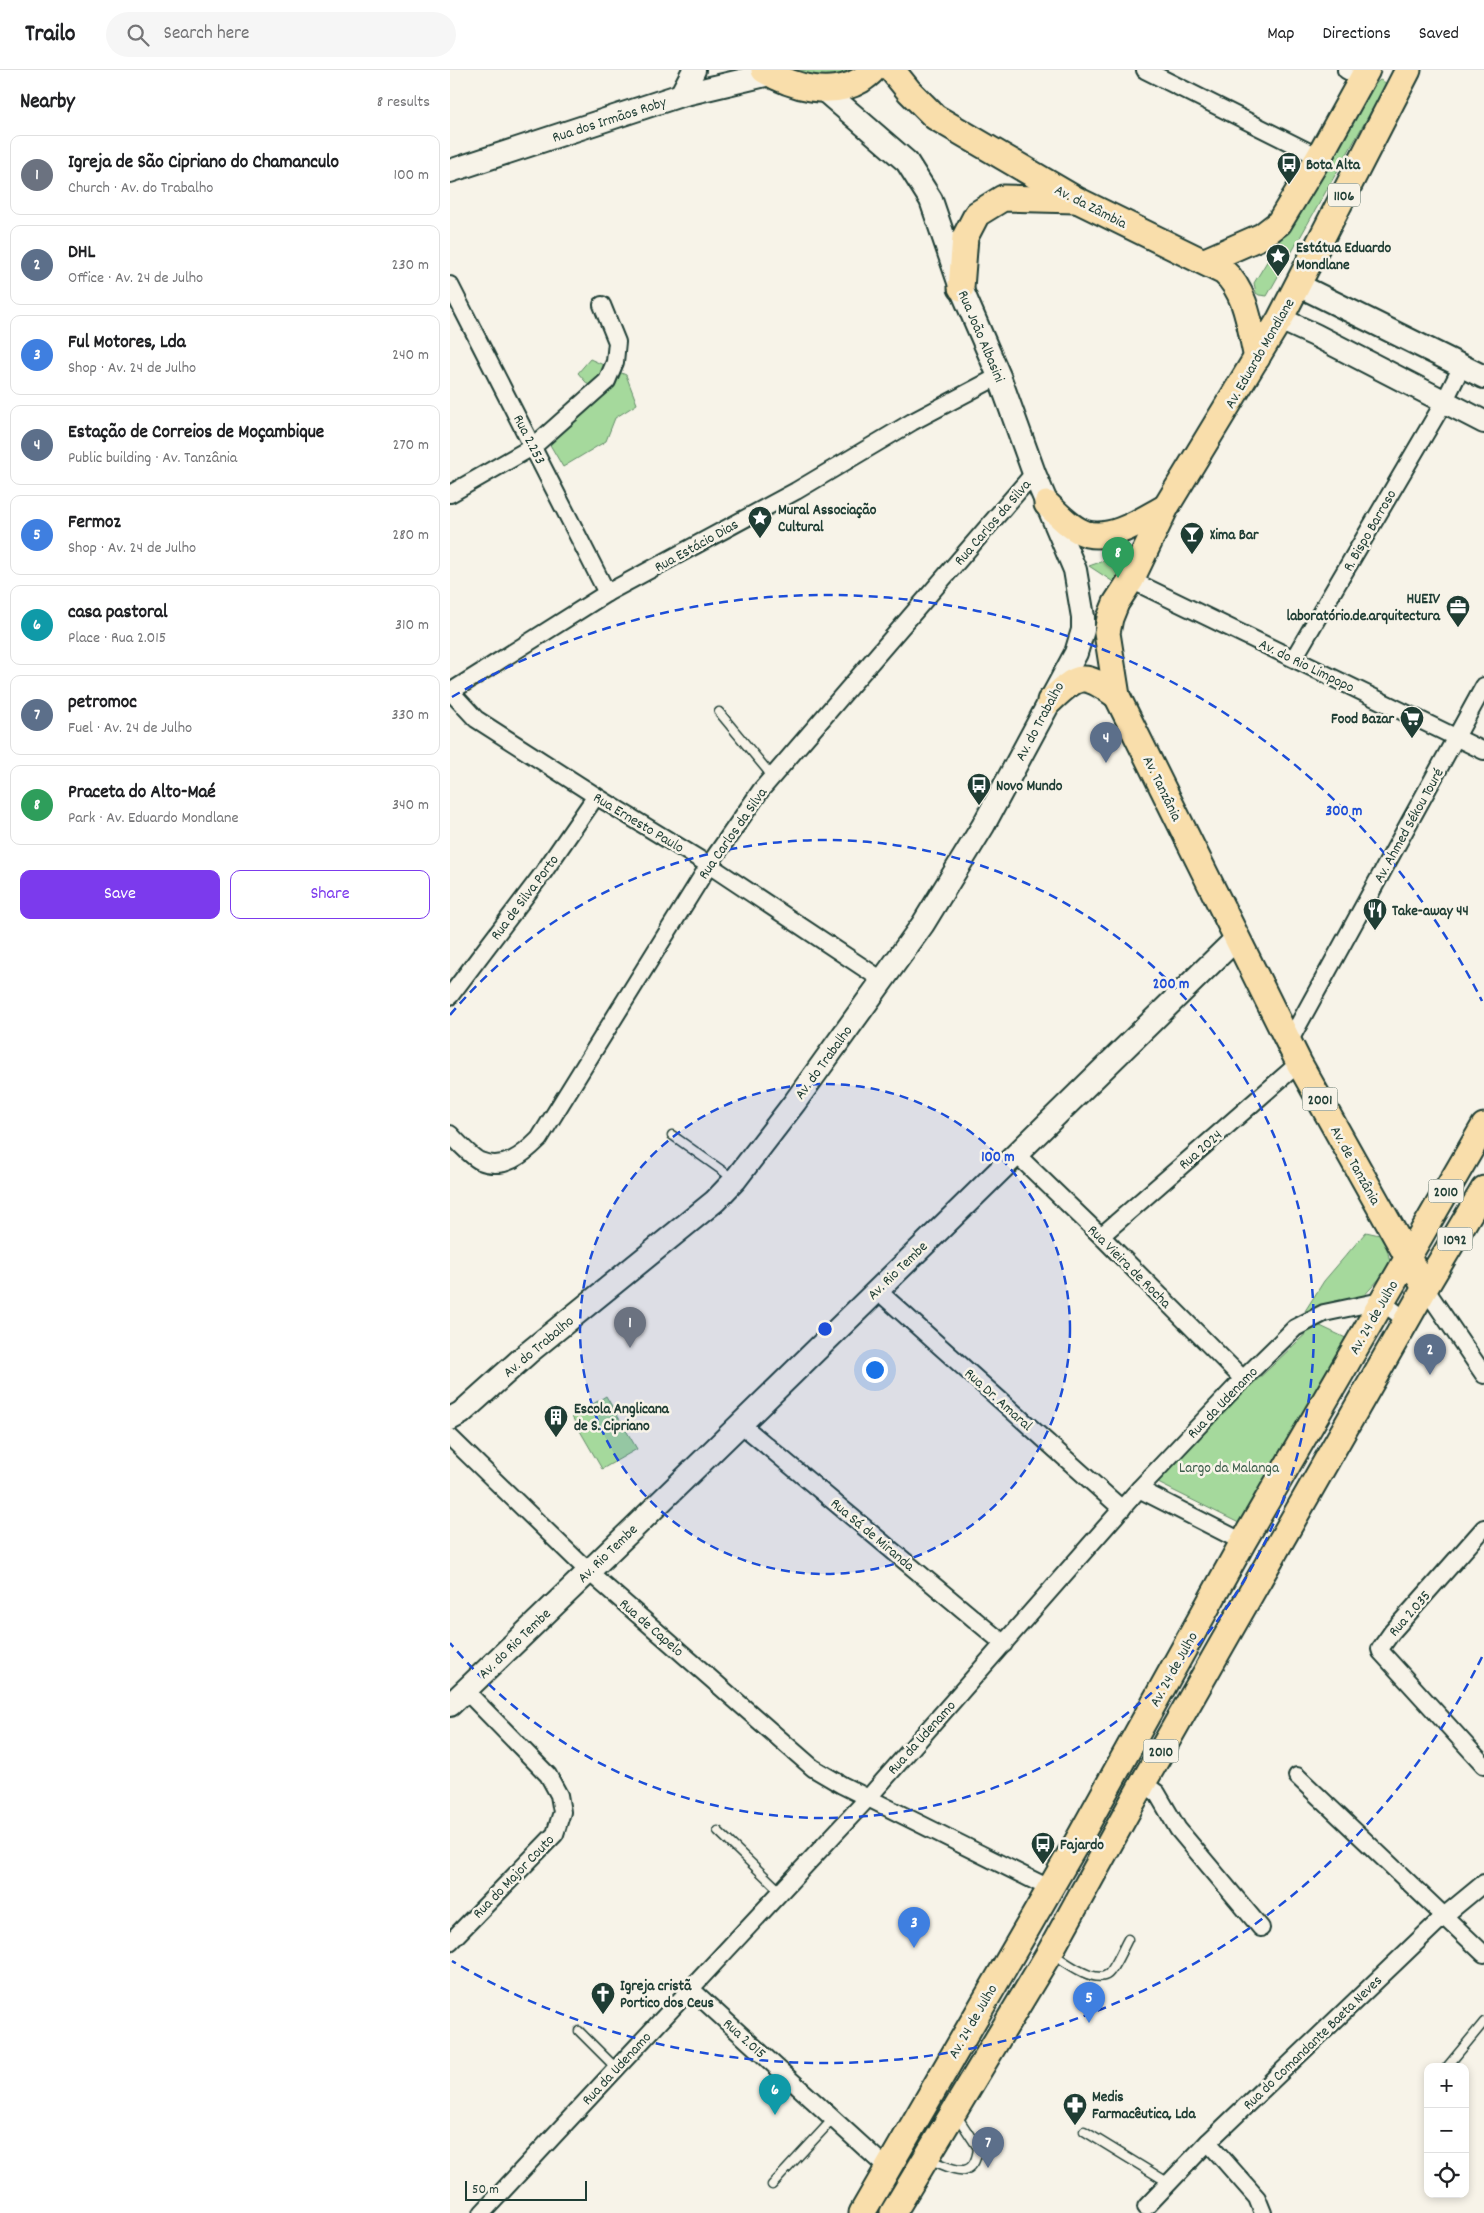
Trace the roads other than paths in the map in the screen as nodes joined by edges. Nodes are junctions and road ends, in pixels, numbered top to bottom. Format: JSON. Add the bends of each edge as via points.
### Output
{"nodes":[{"id":1,"x":694,"y":70,"type":"edge"},
{"id":2,"x":873,"y":70,"type":"edge"},
{"id":3,"x":892,"y":70,"type":"edge"},
{"id":4,"x":1145,"y":70,"type":"edge"},
{"id":5,"x":1408,"y":70,"type":"edge"},
{"id":6,"x":767,"y":72,"type":"edge"},
{"id":7,"x":1359,"y":73,"type":"edge"},
{"id":8,"x":826,"y":91,"type":"junction"},
{"id":9,"x":681,"y":95,"type":"junction"},
{"id":10,"x":1319,"y":157,"type":"junction"},
{"id":11,"x":450,"y":171,"type":"edge"},
{"id":12,"x":1077,"y":200,"type":"junction"},
{"id":13,"x":1204,"y":261,"type":"junction"},
{"id":14,"x":450,"y":285,"type":"edge"},
{"id":15,"x":1298,"y":285,"type":"junction"},
{"id":16,"x":961,"y":288,"type":"junction"},
{"id":17,"x":602,"y":305,"type":"dead end"},
{"id":18,"x":1280,"y":319,"type":"junction"},
{"id":19,"x":1257,"y":358,"type":"junction"},
{"id":20,"x":1462,"y":366,"type":"junction"},
{"id":21,"x":999,"y":376,"type":"junction"},
{"id":22,"x":1484,"y":377,"type":"edge"},
{"id":23,"x":1444,"y":402,"type":"junction"},
{"id":24,"x":1484,"y":422,"type":"edge"},
{"id":25,"x":534,"y":446,"type":"junction"},
{"id":26,"x":1034,"y":473,"type":"junction"},
{"id":27,"x":450,"y":494,"type":"edge"},
{"id":28,"x":1047,"y":504,"type":"junction"},
{"id":29,"x":1166,"y":507,"type":"junction"},
{"id":30,"x":1130,"y":580,"type":"junction"},
{"id":31,"x":607,"y":593,"type":"junction"},
{"id":32,"x":1083,"y":617,"type":"joint"},
{"id":33,"x":1107,"y":633,"type":"joint"},
{"id":34,"x":1294,"y":658,"type":"junction"},
{"id":35,"x":1484,"y":686,"type":"edge"},
{"id":36,"x":450,"y":692,"type":"edge"},
{"id":37,"x":1117,"y":696,"type":"junction"},
{"id":38,"x":1050,"y":701,"type":"junction"},
{"id":39,"x":719,"y":712,"type":"dead end"},
{"id":40,"x":1456,"y":738,"type":"junction"},
{"id":41,"x":1484,"y":751,"type":"edge"},
{"id":42,"x":772,"y":776,"type":"junction"},
{"id":43,"x":596,"y":796,"type":"junction"},
{"id":44,"x":709,"y":865,"type":"junction"},
{"id":45,"x":1237,"y":938,"type":"junction"},
{"id":46,"x":882,"y":980,"type":"junction"},
{"id":47,"x":450,"y":996,"type":"edge"},
{"id":48,"x":1294,"y":1053,"type":"junction"},
{"id":49,"x":1484,"y":1126,"type":"edge"},
{"id":50,"x":450,"y":1134,"type":"edge"},
{"id":51,"x":672,"y":1135,"type":"dead end"},
{"id":52,"x":1016,"y":1154,"type":"junction"},
{"id":53,"x":735,"y":1180,"type":"junction"},
{"id":54,"x":1484,"y":1189,"type":"edge"},
{"id":55,"x":1100,"y":1236,"type":"junction"},
{"id":56,"x":1408,"y":1257,"type":"junction"},
{"id":57,"x":1425,"y":1288,"type":"junction"},
{"id":58,"x":877,"y":1290,"type":"junction"},
{"id":59,"x":1382,"y":1301,"type":"junction"},
{"id":60,"x":1407,"y":1320,"type":"junction"},
{"id":61,"x":1484,"y":1375,"type":"edge"},
{"id":62,"x":1243,"y":1379,"type":"junction"},
{"id":63,"x":456,"y":1416,"type":"edge"},
{"id":64,"x":742,"y":1425,"type":"junction"},
{"id":65,"x":450,"y":1437,"type":"edge"},
{"id":66,"x":1139,"y":1489,"type":"junction"},
{"id":67,"x":1122,"y":1509,"type":"junction"},
{"id":68,"x":1484,"y":1528,"type":"edge"},
{"id":69,"x":1243,"y":1542,"type":"junction"},
{"id":70,"x":588,"y":1571,"type":"junction"},
{"id":71,"x":556,"y":1602,"type":"joint"},
{"id":72,"x":1004,"y":1644,"type":"junction"},
{"id":73,"x":458,"y":1698,"type":"edge"},
{"id":74,"x":1484,"y":1765,"type":"edge"},
{"id":75,"x":1298,"y":1776,"type":"dead end"},
{"id":76,"x":1142,"y":1783,"type":"junction"},
{"id":77,"x":869,"y":1797,"type":"junction"},
{"id":78,"x":718,"y":1831,"type":"dead end"},
{"id":79,"x":1484,"y":1883,"type":"edge"},
{"id":80,"x":1050,"y":1888,"type":"junction"},
{"id":81,"x":781,"y":1892,"type":"junction"},
{"id":82,"x":1444,"y":1916,"type":"junction"},
{"id":83,"x":1261,"y":1928,"type":"dead end"},
{"id":84,"x":452,"y":1934,"type":"edge"},
{"id":85,"x":1128,"y":1939,"type":"dead end"},
{"id":86,"x":1050,"y":1952,"type":"junction"},
{"id":87,"x":1484,"y":1954,"type":"edge"},
{"id":88,"x":691,"y":1989,"type":"junction"},
{"id":89,"x":1484,"y":2022,"type":"edge"},
{"id":90,"x":579,"y":2031,"type":"dead end"},
{"id":91,"x":1450,"y":2063,"type":"edge"},
{"id":92,"x":616,"y":2068,"type":"junction"},
{"id":93,"x":954,"y":2112,"type":"junction"},
{"id":94,"x":833,"y":2119,"type":"junction"},
{"id":95,"x":1084,"y":2131,"type":"dead end"},
{"id":96,"x":1208,"y":2142,"type":"junction"},
{"id":97,"x":926,"y":2158,"type":"junction"},
{"id":98,"x":887,"y":2168,"type":"junction"},
{"id":99,"x":1169,"y":2183,"type":"junction"},
{"id":100,"x":772,"y":2185,"type":"dead end"},
{"id":101,"x":1146,"y":2207,"type":"dead end"},
{"id":102,"x":482,"y":2212,"type":"edge"},
{"id":103,"x":862,"y":2213,"type":"edge"},
{"id":104,"x":893,"y":2213,"type":"edge"},
{"id":105,"x":1263,"y":2213,"type":"edge"}],
"edges":[{"from":1,"to":9,"type":"main road"},
{"from":2,"to":8,"type":"main road","via":[[845,88]]},
{"from":3,"to":12,"type":"main road","name":"Av. da Zâmbia","via":[[935,117]]},
{"from":4,"to":10,"type":"street"},
{"from":5,"to":15,"type":"main road","name":"Av. Eduardo Mondlane","number":"1106"},
{"from":6,"to":8,"type":"main road","via":[[801,86]]},
{"from":6,"to":9,"type":"main road","name":"Rua dos Irmãos Roby"},
{"from":7,"to":10,"type":"main road","number":"1106"},
{"from":8,"to":16,"type":"main road","name":"Rua João Albasini","via":[[907,162],[931,200]]},
{"from":9,"to":11,"type":"main road","name":"Rua dos Irmãos Roby"},
{"from":10,"to":13,"type":"main road","number":"1106","via":[[1279,223],[1262,236]]},
{"from":12,"to":13,"type":"main road","name":"Av. da Zâmbia"},
{"from":12,"to":16,"type":"main road","via":[[1003,198],[978,214],[965,237]]},
{"from":13,"to":19,"type":"main road","name":"Av. da Zâmbia","via":[[1224,272],[1239,290]]},
{"from":14,"to":25,"type":"street","name":"Rua 2.253"},
{"from":15,"to":18,"type":"main road","name":"Av. Eduardo Mondlane","number":"1106"},
{"from":15,"to":20,"type":"main road"},
{"from":16,"to":21,"type":"main road","name":"Rua João Albasini"},
{"from":17,"to":25,"type":"street","via":[[617,342],[615,362],[608,381]]},
{"from":18,"to":19,"type":"main road","name":"Av. Eduardo Mondlane","number":"1106"},
{"from":18,"to":23,"type":"main road"},
{"from":19,"to":29,"type":"main road","name":"Av. Eduardo Mondlane","number":"1106"},
{"from":20,"to":22,"type":"main road"},
{"from":20,"to":23,"type":"street","name":"R. Bispo Barroso"},
{"from":21,"to":26,"type":"main road","name":"Rua João Albasini"},
{"from":21,"to":31,"type":"street","name":"Rua Estácio Dias"},
{"from":23,"to":24,"type":"main road"},
{"from":23,"to":34,"type":"street","name":"R. Bispo Barroso"},
{"from":25,"to":27,"type":"street"},
{"from":25,"to":31,"type":"street","name":"Rua 2.253"},
{"from":26,"to":28,"type":"main road","name":"Rua João Albasini"},
{"from":26,"to":42,"type":"street","name":"Rua Carlos da Silva"},
{"from":28,"to":29,"type":"main road","via":[[1069,524],[1087,534],[1109,534]]},
{"from":28,"to":32,"type":"main road","name":"Rua João Albasini","via":[[1075,570]]},
{"from":29,"to":30,"type":"main road","name":"Av. Eduardo Mondlane","number":"1106"},
{"from":30,"to":33,"type":"main road","name":"Av. Eduardo Mondlane","number":"1106","via":[[1116,603]]},
{"from":30,"to":34,"type":"street","name":"Av. do Rio Limpopo"},
{"from":31,"to":36,"type":"street","name":"Rua Estácio Dias"},
{"from":32,"to":38,"type":"main road","name":"Av. do Trabalho","via":[[1084,630],[1076,653]]},
{"from":33,"to":37,"type":"main road","name":"Av. Tanzânia","number":"2001"},
{"from":34,"to":40,"type":"street","name":"Av. do Rio Limpopo"},
{"from":35,"to":40,"type":"street","name":"Av. Ahmed Sékou Touré"},
{"from":36,"to":43,"type":"street","name":"Rua Ernesto Paulo","via":[[476,719]]},
{"from":37,"to":38,"type":"main road","via":[[1095,680],[1081,679],[1070,682]]},
{"from":37,"to":45,"type":"main road","name":"Av. Tanzânia","number":"2001"},
{"from":38,"to":46,"type":"main road","name":"Av. do Trabalho","via":[[983,826],[923,924]]},
{"from":39,"to":42,"type":"lane"},
{"from":40,"to":41,"type":"street","name":"Av. do Rio Limpopo"},
{"from":40,"to":48,"type":"street","name":"Av. Ahmed Sékou Touré"},
{"from":42,"to":44,"type":"street","name":"Rua Carlos da Silva"},
{"from":43,"to":44,"type":"street","name":"Rua Ernesto Paulo"},
{"from":43,"to":47,"type":"street","name":"Rua de Silva Porto","via":[[543,873]]},
{"from":44,"to":46,"type":"street","name":"Rua Ernesto Paulo"},
{"from":44,"to":50,"type":"street","name":"Rua Carlos da Silva","via":[[539,1140],[513,1161],[499,1163],[479,1160]]},
{"from":45,"to":48,"type":"main road","name":"Av. de Tanzânia","number":"2001"},
{"from":45,"to":52,"type":"main road","name":"Av. Rio Tembe"},
{"from":46,"to":53,"type":"main road","name":"Av. do Trabalho"},
{"from":48,"to":55,"type":"street","name":"Rua 2024"},
{"from":48,"to":56,"type":"main road","name":"Av. de Tanzânia","number":"2001"},
{"from":49,"to":56,"type":"main road","name":"Av. 24 de Julho","number":"2010"},
{"from":51,"to":53,"type":"lane"},
{"from":52,"to":55,"type":"street","name":"Rua Vieira de Rocha"},
{"from":52,"to":58,"type":"main road","name":"Av. Rio Tembe"},
{"from":53,"to":63,"type":"main road","name":"Av. do Trabalho"},
{"from":54,"to":57,"type":"main road","name":"Av. 24 de Julho","number":"1092"},
{"from":55,"to":62,"type":"street","name":"Rua Vieira de Rocha"},
{"from":56,"to":57,"type":"main road","name":"Av. de Tanzânia"},
{"from":56,"to":59,"type":"main road","name":"Av. 24 de Julho","number":"2010"},
{"from":57,"to":60,"type":"main road","name":"Av. 24 de Julho","number":"2010"},
{"from":57,"to":61,"type":"street"},
{"from":58,"to":64,"type":"main road","name":"Av. Rio Tembe"},
{"from":58,"to":67,"type":"street","name":"Rua Dr. Amaral"},
{"from":59,"to":60,"type":"street"},
{"from":59,"to":62,"type":"street","name":"Rua da Udenamo","via":[[1324,1313],[1295,1328]]},
{"from":59,"to":69,"type":"main road","name":"Av. 24 de Julho","number":"2010"},
{"from":60,"to":76,"type":"main road","name":"Av. 24 de Julho","number":"2010"},
{"from":62,"to":66,"type":"street","name":"Rua da Udenamo"},
{"from":64,"to":70,"type":"main road","name":"Av. Rio Tembe"},
{"from":64,"to":72,"type":"street","name":"Rua Sá de Miranda"},
{"from":65,"to":70,"type":"street","name":"Rua de Capelo"},
{"from":66,"to":67,"type":"street","name":"Rua da Udenamo"},
{"from":66,"to":69,"type":"street"},
{"from":67,"to":72,"type":"street","name":"Rua da Udenamo"},
{"from":68,"to":74,"type":"street","name":"Rua 2.035","via":[[1380,1649]]},
{"from":69,"to":80,"type":"main road","name":"Av. 24 de Julho","number":"2010"},
{"from":70,"to":71,"type":"main road","name":"Av. Rio Tembe"},
{"from":70,"to":77,"type":"street","name":"Rua de Capelo","via":[[813,1768]]},
{"from":71,"to":73,"type":"main road","name":"Av. do Rio Tembe"},
{"from":72,"to":77,"type":"street","name":"Rua da Udenamo"},
{"from":73,"to":84,"type":"street","name":"Rua do Major Couto","via":[[548,1774],[559,1795],[562,1812],[555,1834]]},
{"from":75,"to":82,"type":"street"},
{"from":76,"to":83,"type":"street","via":[[1157,1793],[1178,1829]]},
{"from":76,"to":86,"type":"main road","name":"Av. 24 de Julho","number":"2010"},
{"from":77,"to":80,"type":"street","name":"Rua de Capelo"},
{"from":77,"to":81,"type":"street","name":"Rua da Udenamo"},
{"from":78,"to":81,"type":"lane"},
{"from":79,"to":82,"type":"street","name":"Rua do Comandante Baeta Neves"},
{"from":80,"to":98,"type":"main road","name":"Av. 24 de Julho"},
{"from":81,"to":88,"type":"street","name":"Rua da Udenamo"},
{"from":82,"to":87,"type":"street"},
{"from":82,"to":96,"type":"street","name":"Rua do Comandante Baeta Neves"},
{"from":85,"to":86,"type":"lane","via":[[1108,1974],[1099,1977],[1088,1975]]},
{"from":86,"to":93,"type":"main road","name":"Av. 24 de Julho","number":"2010"},
{"from":88,"to":92,"type":"street","name":"Rua da Udenamo"},
{"from":88,"to":94,"type":"street","name":"Rua 2.015"},
{"from":89,"to":91,"type":"lane"},
{"from":90,"to":92,"type":"lane"},
{"from":92,"to":102,"type":"street","name":"Rua da Udenamo"},
{"from":93,"to":97,"type":"main road","name":"Av. 24 de Julho","number":"2010"},
{"from":93,"to":97,"type":"lane","via":[[978,2148],[970,2169],[961,2171]]},
{"from":94,"to":98,"type":"street","name":"Rua 2.015"},
{"from":94,"to":100,"type":"lane"},
{"from":95,"to":99,"type":"lane"},
{"from":96,"to":99,"type":"street","name":"Rua do Comandante Baeta Neves"},
{"from":96,"to":105,"type":"street","via":[[1257,2198]]},
{"from":97,"to":104,"type":"main road","name":"Av. 24 de Julho","number":"2010"},
{"from":98,"to":103,"type":"main road","name":"Av. 24 de Julho"},
{"from":99,"to":101,"type":"street","name":"Rua do Comandante Baeta Neves"}]}
